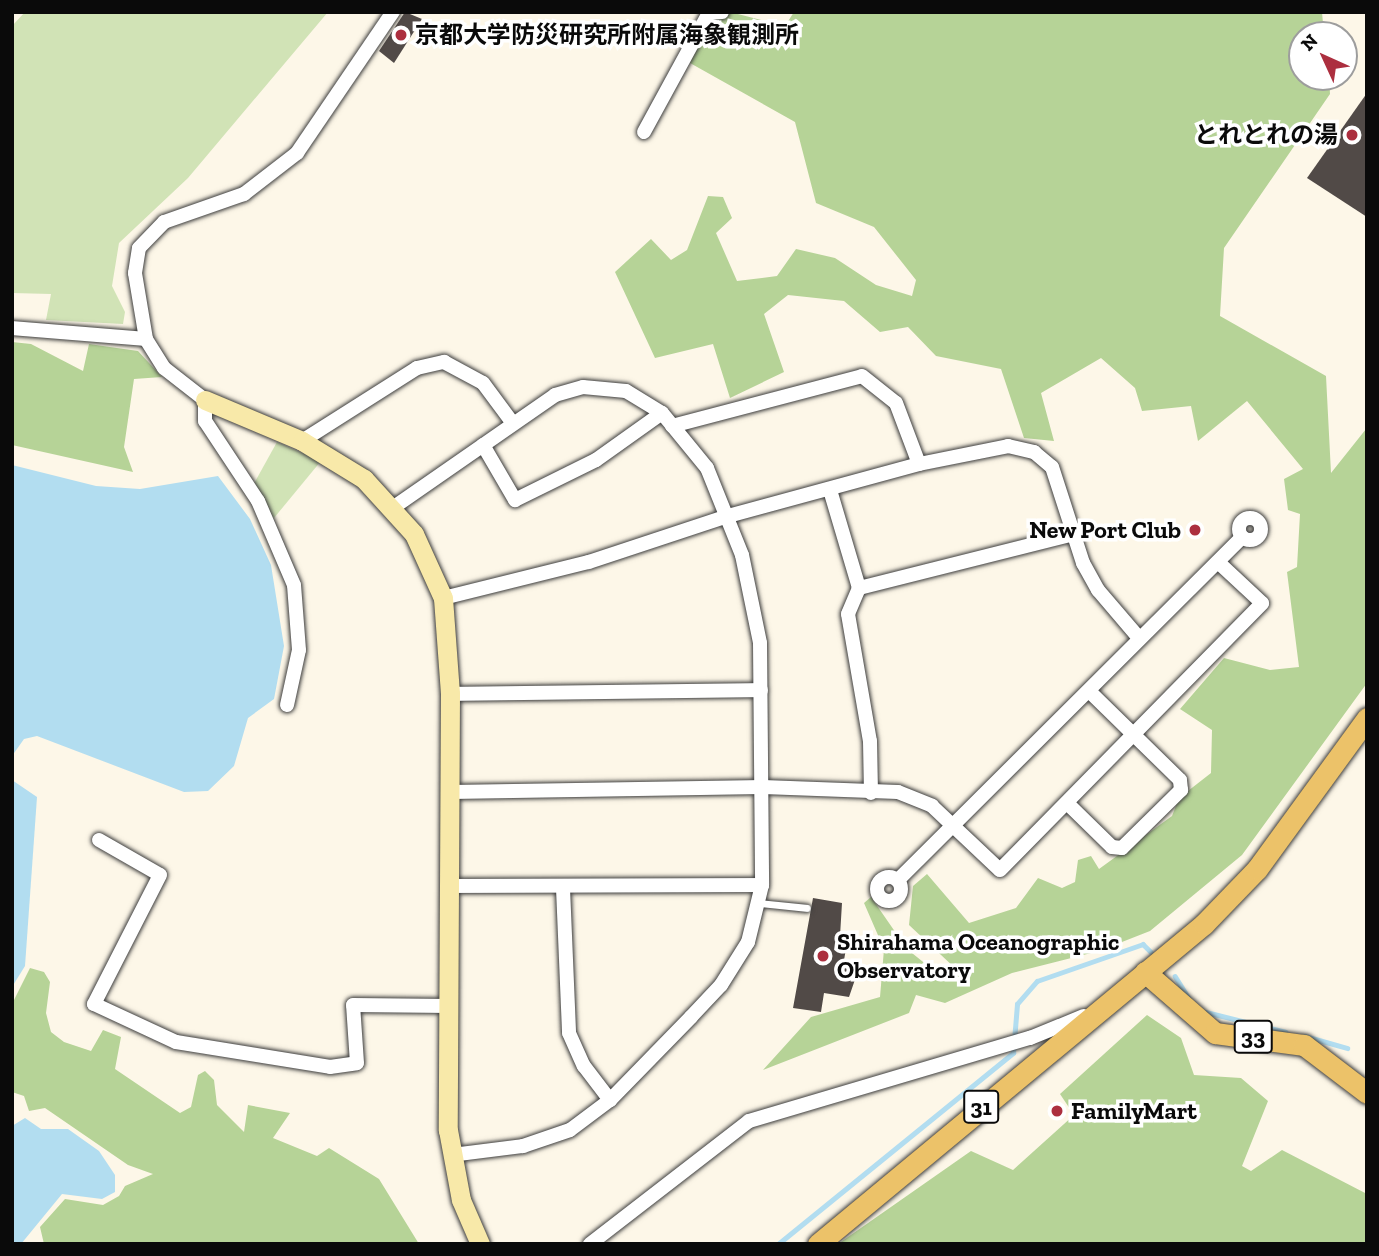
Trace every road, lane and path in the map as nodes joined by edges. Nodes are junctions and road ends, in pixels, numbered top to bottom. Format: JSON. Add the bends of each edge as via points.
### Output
{"nodes":[{"id":1,"x":393,"y":12,"type":"edge"},
{"id":2,"x":722,"y":12,"type":"edge"},
{"id":3,"x":644,"y":132,"type":"dead end"},
{"id":4,"x":12,"y":328,"type":"edge"},
{"id":5,"x":146,"y":339,"type":"junction"},
{"id":6,"x":205,"y":400,"type":"junction"},
{"id":7,"x":662,"y":413,"type":"junction"},
{"id":8,"x":512,"y":422,"type":"junction"},
{"id":9,"x":672,"y":426,"type":"junction"},
{"id":10,"x":302,"y":441,"type":"junction"},
{"id":11,"x":483,"y":445,"type":"junction"},
{"id":12,"x":919,"y":464,"type":"junction"},
{"id":13,"x":830,"y":490,"type":"junction"},
{"id":14,"x":394,"y":507,"type":"junction"},
{"id":15,"x":728,"y":516,"type":"junction"},
{"id":16,"x":1074,"y":534,"type":"junction"},
{"id":17,"x":1242,"y":537,"type":"dead end"},
{"id":18,"x":1217,"y":562,"type":"junction"},
{"id":19,"x":859,"y":588,"type":"junction"},
{"id":20,"x":443,"y":598,"type":"junction"},
{"id":21,"x":1139,"y":638,"type":"junction"},
{"id":22,"x":761,"y":690,"type":"junction"},
{"id":23,"x":1089,"y":691,"type":"junction"},
{"id":24,"x":450,"y":694,"type":"junction"},
{"id":25,"x":287,"y":705,"type":"dead end"},
{"id":26,"x":1366,"y":719,"type":"edge"},
{"id":27,"x":1135,"y":736,"type":"junction"},
{"id":28,"x":763,"y":787,"type":"junction"},
{"id":29,"x":451,"y":792,"type":"junction"},
{"id":30,"x":871,"y":793,"type":"junction"},
{"id":31,"x":1067,"y":803,"type":"junction"},
{"id":32,"x":953,"y":823,"type":"junction"},
{"id":33,"x":99,"y":840,"type":"dead end"},
{"id":34,"x":898,"y":880,"type":"dead end"},
{"id":35,"x":761,"y":885,"type":"junction"},
{"id":36,"x":449,"y":886,"type":"junction"},
{"id":37,"x":563,"y":888,"type":"junction"},
{"id":38,"x":759,"y":903,"type":"junction"},
{"id":39,"x":807,"y":908,"type":"dead end"},
{"id":40,"x":1145,"y":972,"type":"junction"},
{"id":41,"x":450,"y":1006,"type":"junction"},
{"id":42,"x":1099,"y":1010,"type":"junction"},
{"id":43,"x":1367,"y":1093,"type":"edge"},
{"id":44,"x":610,"y":1100,"type":"junction"},
{"id":45,"x":452,"y":1155,"type":"junction"},
{"id":46,"x":480,"y":1244,"type":"edge"},
{"id":47,"x":590,"y":1244,"type":"edge"},
{"id":48,"x":818,"y":1244,"type":"edge"}],
"edges":[{"from":1,"to":5,"type":"street","via":[[297,153],[274,174],[244,194],[184,213],[149,234],[139,248],[135,274]]},
{"from":2,"to":3,"type":"street","via":[[709,13]]},
{"from":4,"to":5,"type":"street"},
{"from":5,"to":6,"type":"street","via":[[175,379]]},
{"from":6,"to":10,"type":"street"},
{"from":6,"to":25,"type":"street","via":[[205,421],[258,501],[294,585],[299,650]]},
{"from":7,"to":8,"type":"street","via":[[626,391],[583,387],[555,395]]},
{"from":7,"to":9,"type":"street"},
{"from":7,"to":11,"type":"street","via":[[596,460],[515,500]]},
{"from":8,"to":10,"type":"street","via":[[483,383],[444,362],[417,368]]},
{"from":8,"to":11,"type":"street"},
{"from":9,"to":12,"type":"street","via":[[862,376],[896,403]]},
{"from":9,"to":15,"type":"street","via":[[707,468]]},
{"from":10,"to":14,"type":"street","via":[[338,460]]},
{"from":11,"to":14,"type":"street"},
{"from":12,"to":13,"type":"street"},
{"from":12,"to":16,"type":"street","via":[[1008,446],[1034,452],[1059,477]]},
{"from":13,"to":15,"type":"street"},
{"from":13,"to":19,"type":"street"},
{"from":14,"to":20,"type":"street","via":[[420,545]]},
{"from":15,"to":20,"type":"street","via":[[589,562]]},
{"from":15,"to":22,"type":"street","via":[[756,603]]},
{"from":16,"to":19,"type":"street"},
{"from":16,"to":21,"type":"street","via":[[1098,590]]},
{"from":17,"to":18,"type":"street"},
{"from":18,"to":21,"type":"street"},
{"from":18,"to":27,"type":"street","via":[[1262,603]]},
{"from":19,"to":30,"type":"street","via":[[848,614],[870,741]]},
{"from":20,"to":24,"type":"street"},
{"from":21,"to":23,"type":"street"},
{"from":22,"to":24,"type":"street"},
{"from":22,"to":28,"type":"street"},
{"from":23,"to":27,"type":"street"},
{"from":23,"to":32,"type":"street"},
{"from":24,"to":29,"type":"street"},
{"from":26,"to":40,"type":"main road","number":"31","via":[[1257,869],[1204,924]]},
{"from":27,"to":31,"type":"street"},
{"from":27,"to":31,"type":"street","via":[[1180,780],[1181,790],[1122,848],[1112,847]]},
{"from":28,"to":29,"type":"street"},
{"from":28,"to":30,"type":"street"},
{"from":28,"to":35,"type":"street"},
{"from":29,"to":36,"type":"street"},
{"from":30,"to":32,"type":"street","via":[[898,792],[932,806]]},
{"from":31,"to":32,"type":"street","via":[[1000,870]]},
{"from":32,"to":34,"type":"street"},
{"from":33,"to":41,"type":"street","via":[[160,875],[94,1004],[176,1042],[330,1067],[357,1063],[353,1005]]},
{"from":35,"to":37,"type":"street"},
{"from":35,"to":38,"type":"street"},
{"from":36,"to":37,"type":"street"},
{"from":36,"to":41,"type":"street"},
{"from":37,"to":44,"type":"street","via":[[569,1033]]},
{"from":38,"to":39,"type":"lane"},
{"from":38,"to":44,"type":"street","via":[[748,942],[721,985]]},
{"from":40,"to":42,"type":"main road","number":"31"},
{"from":40,"to":43,"type":"main road","number":"33","via":[[1215,1033],[1304,1045]]},
{"from":41,"to":45,"type":"street"},
{"from":42,"to":47,"type":"street","via":[[1030,1038],[749,1121]]},
{"from":42,"to":48,"type":"main road","number":"31"},
{"from":44,"to":45,"type":"street","via":[[570,1130],[523,1146]]},
{"from":45,"to":46,"type":"street","via":[[461,1200]]}]}
